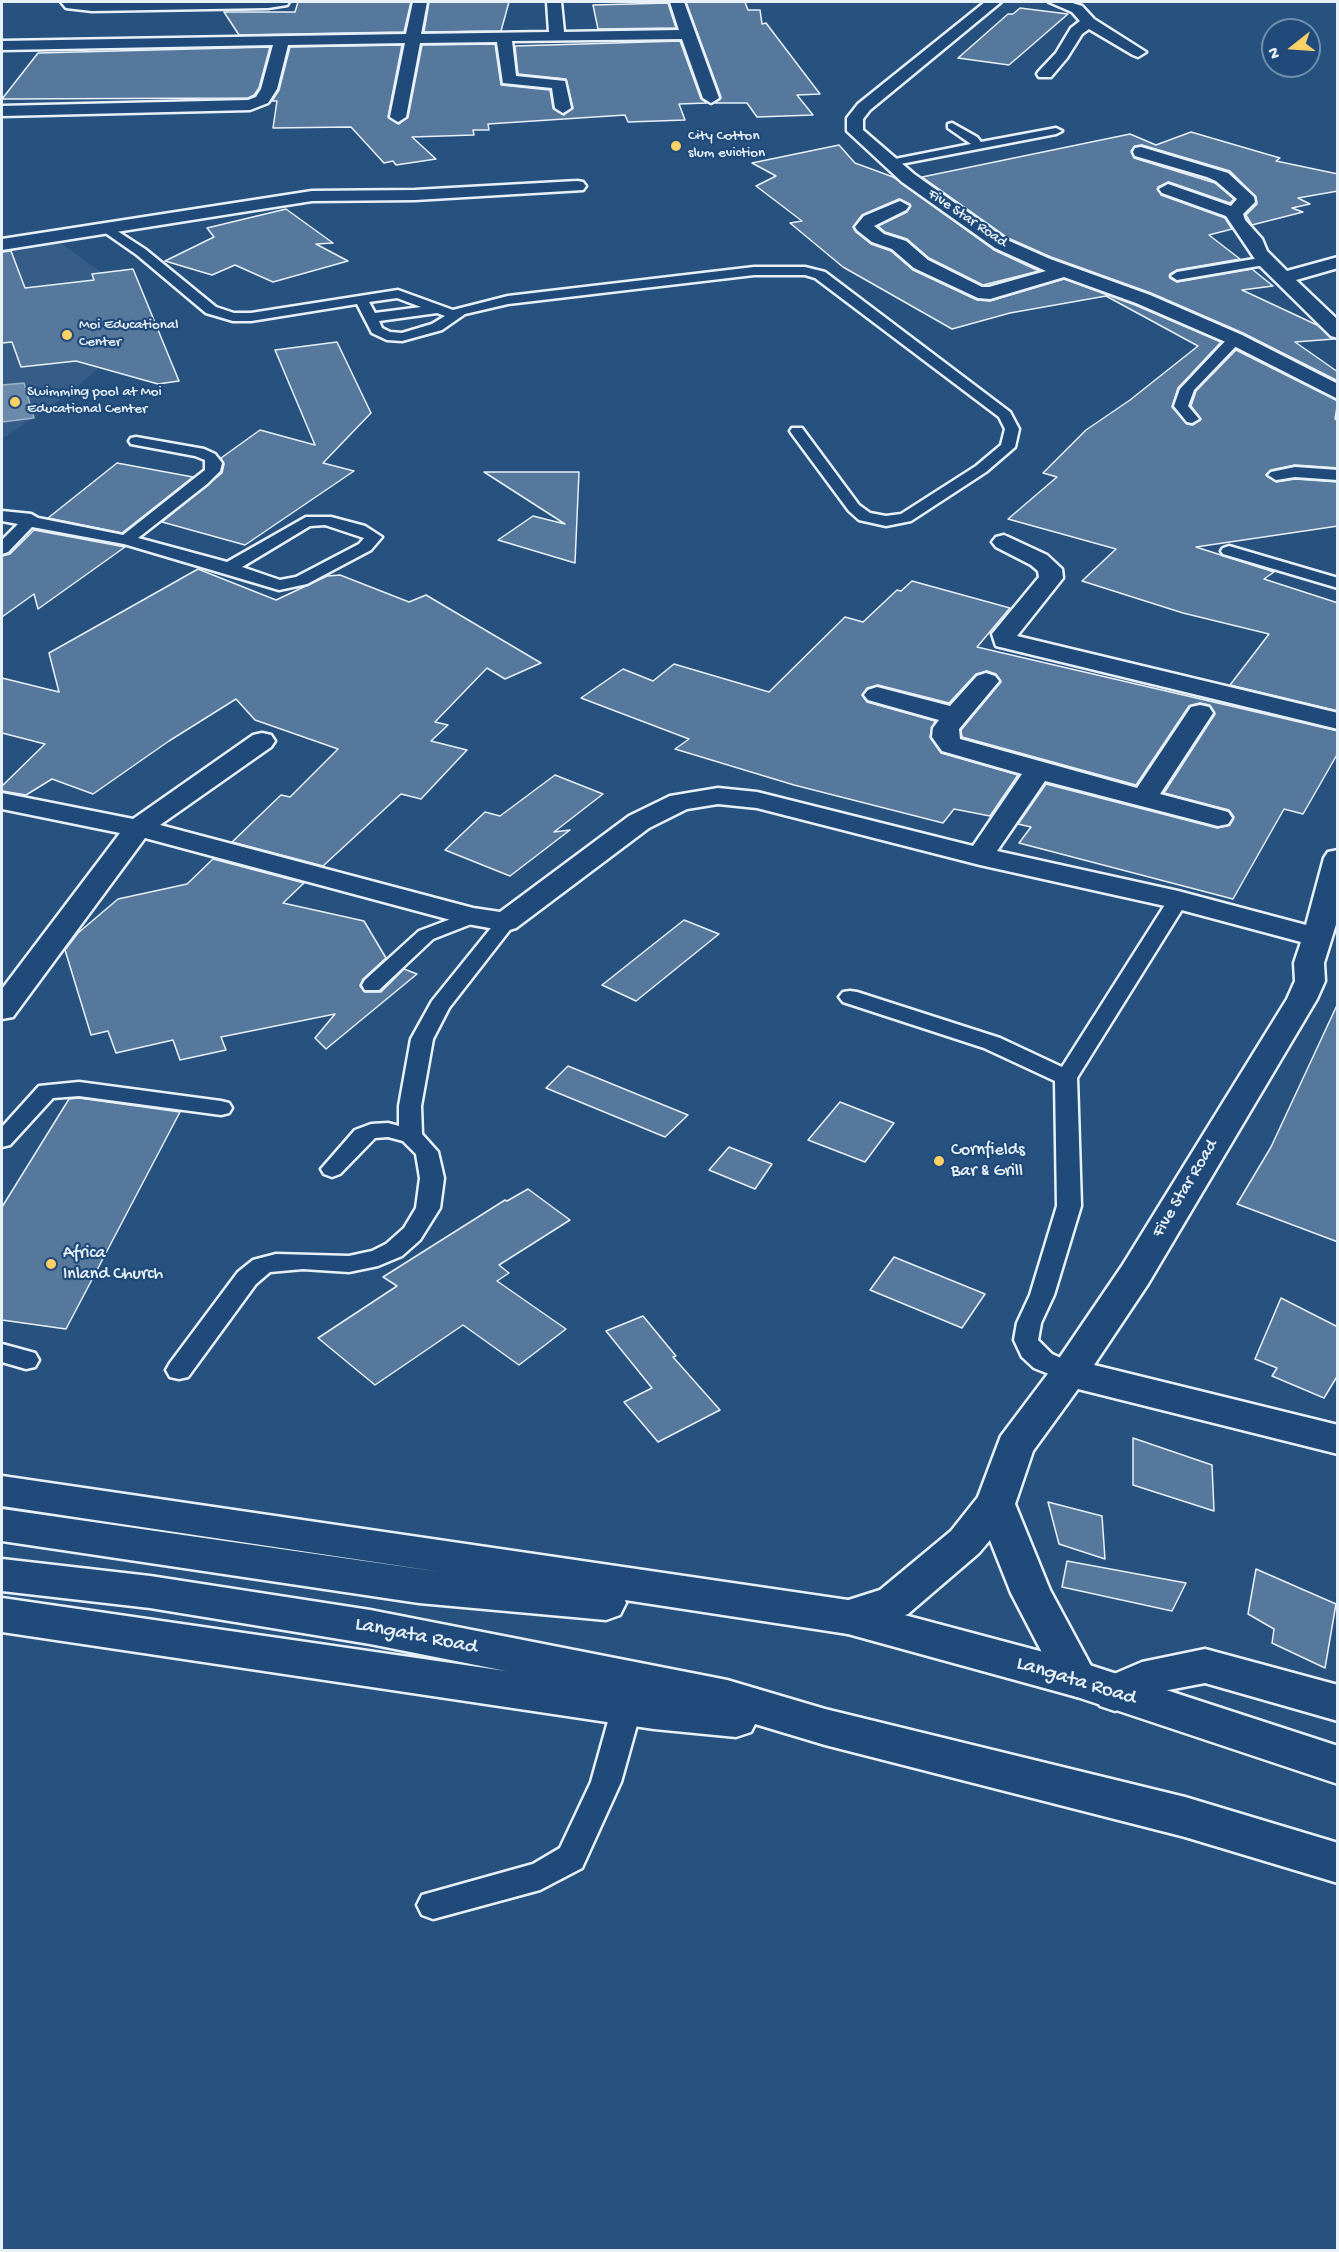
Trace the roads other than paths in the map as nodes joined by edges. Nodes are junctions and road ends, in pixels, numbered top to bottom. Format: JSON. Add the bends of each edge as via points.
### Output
{"nodes":[{"id":1,"x":68,"y":2,"type":"edge"},
{"id":2,"x":282,"y":2,"type":"edge"},
{"id":3,"x":420,"y":2,"type":"edge"},
{"id":4,"x":554,"y":2,"type":"edge"},
{"id":5,"x":677,"y":2,"type":"edge"},
{"id":6,"x":994,"y":2,"type":"edge"},
{"id":7,"x":1056,"y":2,"type":"edge"},
{"id":8,"x":1088,"y":22,"type":"junction"},
{"id":9,"x":690,"y":34,"type":"junction"},
{"id":10,"x":557,"y":36,"type":"junction"},
{"id":11,"x":504,"y":37,"type":"junction"},
{"id":12,"x":411,"y":40,"type":"junction"},
{"id":13,"x":282,"y":41,"type":"junction"},
{"id":14,"x":2,"y":45,"type":"edge"},
{"id":15,"x":1138,"y":52,"type":"dead end"},
{"id":16,"x":1045,"y":74,"type":"dead end"},
{"id":17,"x":711,"y":98,"type":"dead end"},
{"id":18,"x":563,"y":108,"type":"dead end"},
{"id":19,"x":2,"y":111,"type":"edge"},
{"id":20,"x":398,"y":117,"type":"dead end"},
{"id":21,"x":952,"y":126,"type":"dead end"},
{"id":22,"x":1056,"y":131,"type":"dead end"},
{"id":23,"x":978,"y":146,"type":"junction"},
{"id":24,"x":1141,"y":152,"type":"dead end"},
{"id":25,"x":890,"y":163,"type":"junction"},
{"id":26,"x":577,"y":186,"type":"dead end"},
{"id":27,"x":1168,"y":189,"type":"dead end"},
{"id":28,"x":900,"y":206,"type":"dead end"},
{"id":29,"x":1234,"y":213,"type":"junction"},
{"id":30,"x":108,"y":229,"type":"junction"},
{"id":31,"x":2,"y":244,"type":"edge"},
{"id":32,"x":1266,"y":261,"type":"junction"},
{"id":33,"x":1338,"y":262,"type":"edge"},
{"id":34,"x":1065,"y":271,"type":"junction"},
{"id":35,"x":1177,"y":276,"type":"dead end"},
{"id":36,"x":1284,"y":278,"type":"junction"},
{"id":37,"x":360,"y":298,"type":"junction"},
{"id":38,"x":435,"y":309,"type":"junction"},
{"id":39,"x":453,"y":314,"type":"junction"},
{"id":40,"x":370,"y":318,"type":"junction"},
{"id":41,"x":1338,"y":332,"type":"edge"},
{"id":42,"x":1235,"y":339,"type":"junction"},
{"id":43,"x":1338,"y":393,"type":"edge"},
{"id":44,"x":1191,"y":419,"type":"dead end"},
{"id":45,"x":797,"y":431,"type":"dead end"},
{"id":46,"x":136,"y":441,"type":"dead end"},
{"id":47,"x":1275,"y":475,"type":"dead end"},
{"id":48,"x":1338,"y":475,"type":"edge"},
{"id":49,"x":2,"y":516,"type":"edge"},
{"id":50,"x":31,"y":519,"type":"junction"},
{"id":51,"x":126,"y":540,"type":"junction"},
{"id":52,"x":1004,"y":542,"type":"dead end"},
{"id":53,"x":2,"y":549,"type":"edge"},
{"id":54,"x":1229,"y":551,"type":"dead end"},
{"id":55,"x":229,"y":568,"type":"junction"},
{"id":56,"x":1338,"y":568,"type":"edge"},
{"id":57,"x":1321,"y":577,"type":"junction"},
{"id":58,"x":1338,"y":583,"type":"edge"},
{"id":59,"x":986,"y":681,"type":"dead end"},
{"id":60,"x":877,"y":695,"type":"dead end"},
{"id":61,"x":1200,"y":713,"type":"dead end"},
{"id":62,"x":956,"y":716,"type":"junction"},
{"id":63,"x":1338,"y":721,"type":"edge"},
{"id":64,"x":261,"y":741,"type":"dead end"},
{"id":65,"x":1038,"y":771,"type":"junction"},
{"id":66,"x":1144,"y":798,"type":"junction"},
{"id":67,"x":2,"y":801,"type":"edge"},
{"id":68,"x":1218,"y":818,"type":"dead end"},
{"id":69,"x":138,"y":828,"type":"junction"},
{"id":70,"x":980,"y":856,"type":"junction"},
{"id":71,"x":1338,"y":858,"type":"edge"},
{"id":72,"x":1178,"y":900,"type":"junction"},
{"id":73,"x":472,"y":917,"type":"junction"},
{"id":74,"x":506,"y":922,"type":"junction"},
{"id":75,"x":1318,"y":937,"type":"junction"},
{"id":76,"x":372,"y":985,"type":"dead end"},
{"id":77,"x":850,"y":997,"type":"dead end"},
{"id":78,"x":2,"y":1010,"type":"edge"},
{"id":79,"x":1066,"y":1077,"type":"junction"},
{"id":80,"x":221,"y":1108,"type":"dead end"},
{"id":81,"x":411,"y":1136,"type":"junction"},
{"id":82,"x":2,"y":1140,"type":"edge"},
{"id":83,"x":332,"y":1169,"type":"dead end"},
{"id":84,"x":2,"y":1353,"type":"edge"},
{"id":85,"x":26,"y":1360,"type":"dead end"},
{"id":86,"x":179,"y":1370,"type":"dead end"},
{"id":87,"x":1069,"y":1372,"type":"junction"},
{"id":88,"x":1338,"y":1440,"type":"edge"},
{"id":89,"x":2,"y":1491,"type":"edge"},
{"id":90,"x":995,"y":1504,"type":"junction"},
{"id":91,"x":2,"y":1525,"type":"edge"},
{"id":92,"x":2,"y":1575,"type":"edge"},
{"id":93,"x":2,"y":1615,"type":"edge"},
{"id":94,"x":830,"y":1615,"type":"junction"},
{"id":95,"x":1096,"y":1686,"type":"junction"},
{"id":96,"x":1338,"y":1703,"type":"edge"},
{"id":97,"x":627,"y":1707,"type":"junction"},
{"id":98,"x":825,"y":1727,"type":"junction"},
{"id":99,"x":1338,"y":1765,"type":"edge"},
{"id":100,"x":1338,"y":1863,"type":"edge"},
{"id":101,"x":433,"y":1905,"type":"dead end"}],
"edges":[{"from":1,"to":2,"type":"street","via":[[92,7]]},
{"from":3,"to":12,"type":"street"},
{"from":4,"to":10,"type":"street"},
{"from":5,"to":9,"type":"street"},
{"from":6,"to":25,"type":"street","name":"Five Star Road","via":[[900,75],[855,118],[855,131]]},
{"from":7,"to":8,"type":"street","via":[[1083,13]]},
{"from":8,"to":15,"type":"street"},
{"from":8,"to":16,"type":"street","via":[[1076,31]]},
{"from":9,"to":10,"type":"street"},
{"from":9,"to":17,"type":"street"},
{"from":10,"to":11,"type":"street"},
{"from":11,"to":12,"type":"street"},
{"from":11,"to":18,"type":"street","via":[[509,80],[559,84]]},
{"from":12,"to":13,"type":"street"},
{"from":12,"to":20,"type":"street"},
{"from":13,"to":14,"type":"street"},
{"from":13,"to":19,"type":"street","via":[[269,89],[262,100],[250,105]]},
{"from":21,"to":23,"type":"lane"},
{"from":22,"to":23,"type":"lane"},
{"from":23,"to":25,"type":"lane"},
{"from":24,"to":29,"type":"street","via":[[1222,177],[1246,200]]},
{"from":25,"to":34,"type":"street","name":"Five Star Road","via":[[1001,244]]},
{"from":26,"to":30,"type":"street","via":[[312,196]]},
{"from":27,"to":29,"type":"street"},
{"from":28,"to":34,"type":"street","via":[[870,220],[864,227],[878,238],[900,245],[921,264],[982,293]]},
{"from":29,"to":32,"type":"street"},
{"from":30,"to":31,"type":"street"},
{"from":30,"to":37,"type":"lane","via":[[211,310],[233,317],[251,318]]},
{"from":32,"to":35,"type":"lane"},
{"from":32,"to":36,"type":"street"},
{"from":33,"to":36,"type":"street"},
{"from":34,"to":42,"type":"street","name":"Five Star Road"},
{"from":36,"to":41,"type":"street"},
{"from":37,"to":38,"type":"lane","via":[[398,294]]},
{"from":37,"to":40,"type":"lane"},
{"from":38,"to":39,"type":"lane"},
{"from":38,"to":40,"type":"lane"},
{"from":39,"to":40,"type":"lane","via":[[437,327],[402,337],[387,336],[377,330]]},
{"from":39,"to":45,"type":"lane","via":[[524,297],[754,271],[805,271],[820,275],[1005,415],[1012,429],[1008,447],[981,469],[905,518],[886,521],[864,517],[854,508]]},
{"from":42,"to":43,"type":"street","name":"Five Star Road"},
{"from":42,"to":44,"type":"lane","via":[[1187,389],[1181,406]]},
{"from":46,"to":51,"type":"lane","via":[[199,452],[214,463],[202,482]]},
{"from":47,"to":48,"type":"lane"},
{"from":49,"to":50,"type":"lane"},
{"from":50,"to":51,"type":"lane"},
{"from":50,"to":53,"type":"lane"},
{"from":51,"to":55,"type":"lane"},
{"from":52,"to":63,"type":"street","via":[[1039,560],[1050,569],[1051,578],[1004,634],[1005,641]]},
{"from":54,"to":57,"type":"lane"},
{"from":55,"to":55,"type":"lane","via":[[306,522],[325,520],[374,537],[365,547],[296,583],[279,585]]},
{"from":56,"to":57,"type":"lane"},
{"from":57,"to":58,"type":"lane"},
{"from":59,"to":62,"type":"street"},
{"from":60,"to":62,"type":"street"},
{"from":61,"to":66,"type":"street"},
{"from":62,"to":65,"type":"street","via":[[946,728],[945,737],[951,745]]},
{"from":64,"to":69,"type":"street"},
{"from":65,"to":66,"type":"street"},
{"from":65,"to":70,"type":"street"},
{"from":66,"to":68,"type":"street"},
{"from":67,"to":69,"type":"street"},
{"from":69,"to":73,"type":"street"},
{"from":69,"to":78,"type":"street"},
{"from":70,"to":72,"type":"street"},
{"from":70,"to":74,"type":"street","via":[[757,800],[718,796],[680,802],[639,822]]},
{"from":71,"to":75,"type":"street","name":"Five Star Road"},
{"from":72,"to":75,"type":"street"},
{"from":72,"to":79,"type":"lane"},
{"from":73,"to":74,"type":"street"},
{"from":73,"to":76,"type":"lane","via":[[426,935]]},
{"from":74,"to":81,"type":"lane","via":[[439,1006],[422,1039],[410,1106]]},
{"from":75,"to":87,"type":"street","name":"Five Star Road","via":[[1309,963],[1310,981],[1302,999],[1135,1275]]},
{"from":77,"to":79,"type":"lane","via":[[992,1043]]},
{"from":79,"to":87,"type":"lane","via":[[1069,1206],[1026,1340],[1031,1352]]},
{"from":80,"to":82,"type":"lane","via":[[79,1089],[47,1091]]},
{"from":81,"to":83,"type":"lane","via":[[388,1130],[371,1131]]},
{"from":81,"to":86,"type":"lane","via":[[426,1152],[432,1178],[428,1208],[412,1234],[378,1258],[349,1264],[303,1261],[262,1266],[247,1278]]},
{"from":84,"to":85,"type":"lane"},
{"from":87,"to":88,"type":"street"},
{"from":87,"to":90,"type":"street","name":"Five Star Road","via":[[1015,1446]]},
{"from":89,"to":94,"type":"street","name":"Langata Road"},
{"from":90,"to":94,"type":"street","name":"Five Star Road","via":[[965,1542],[894,1602]]},
{"from":90,"to":95,"type":"street","via":[[1030,1593]]},
{"from":91,"to":94,"type":"street","name":"Langata Road","via":[[419,1587],[763,1617]]},
{"from":92,"to":98,"type":"street","name":"Langata Road","via":[[150,1592],[370,1627],[727,1698]]},
{"from":93,"to":97,"type":"street","name":"Langata Road"},
{"from":94,"to":95,"type":"street","name":"Langata Road"},
{"from":95,"to":96,"type":"street","via":[[1205,1666]]},
{"from":95,"to":99,"type":"street","name":"Langata Road"},
{"from":97,"to":98,"type":"street","name":"Langata Road"},
{"from":97,"to":101,"type":"lane","via":[[602,1792],[571,1858],[540,1876]]},
{"from":98,"to":100,"type":"street","name":"Langata Road","via":[[1185,1817]]}]}
